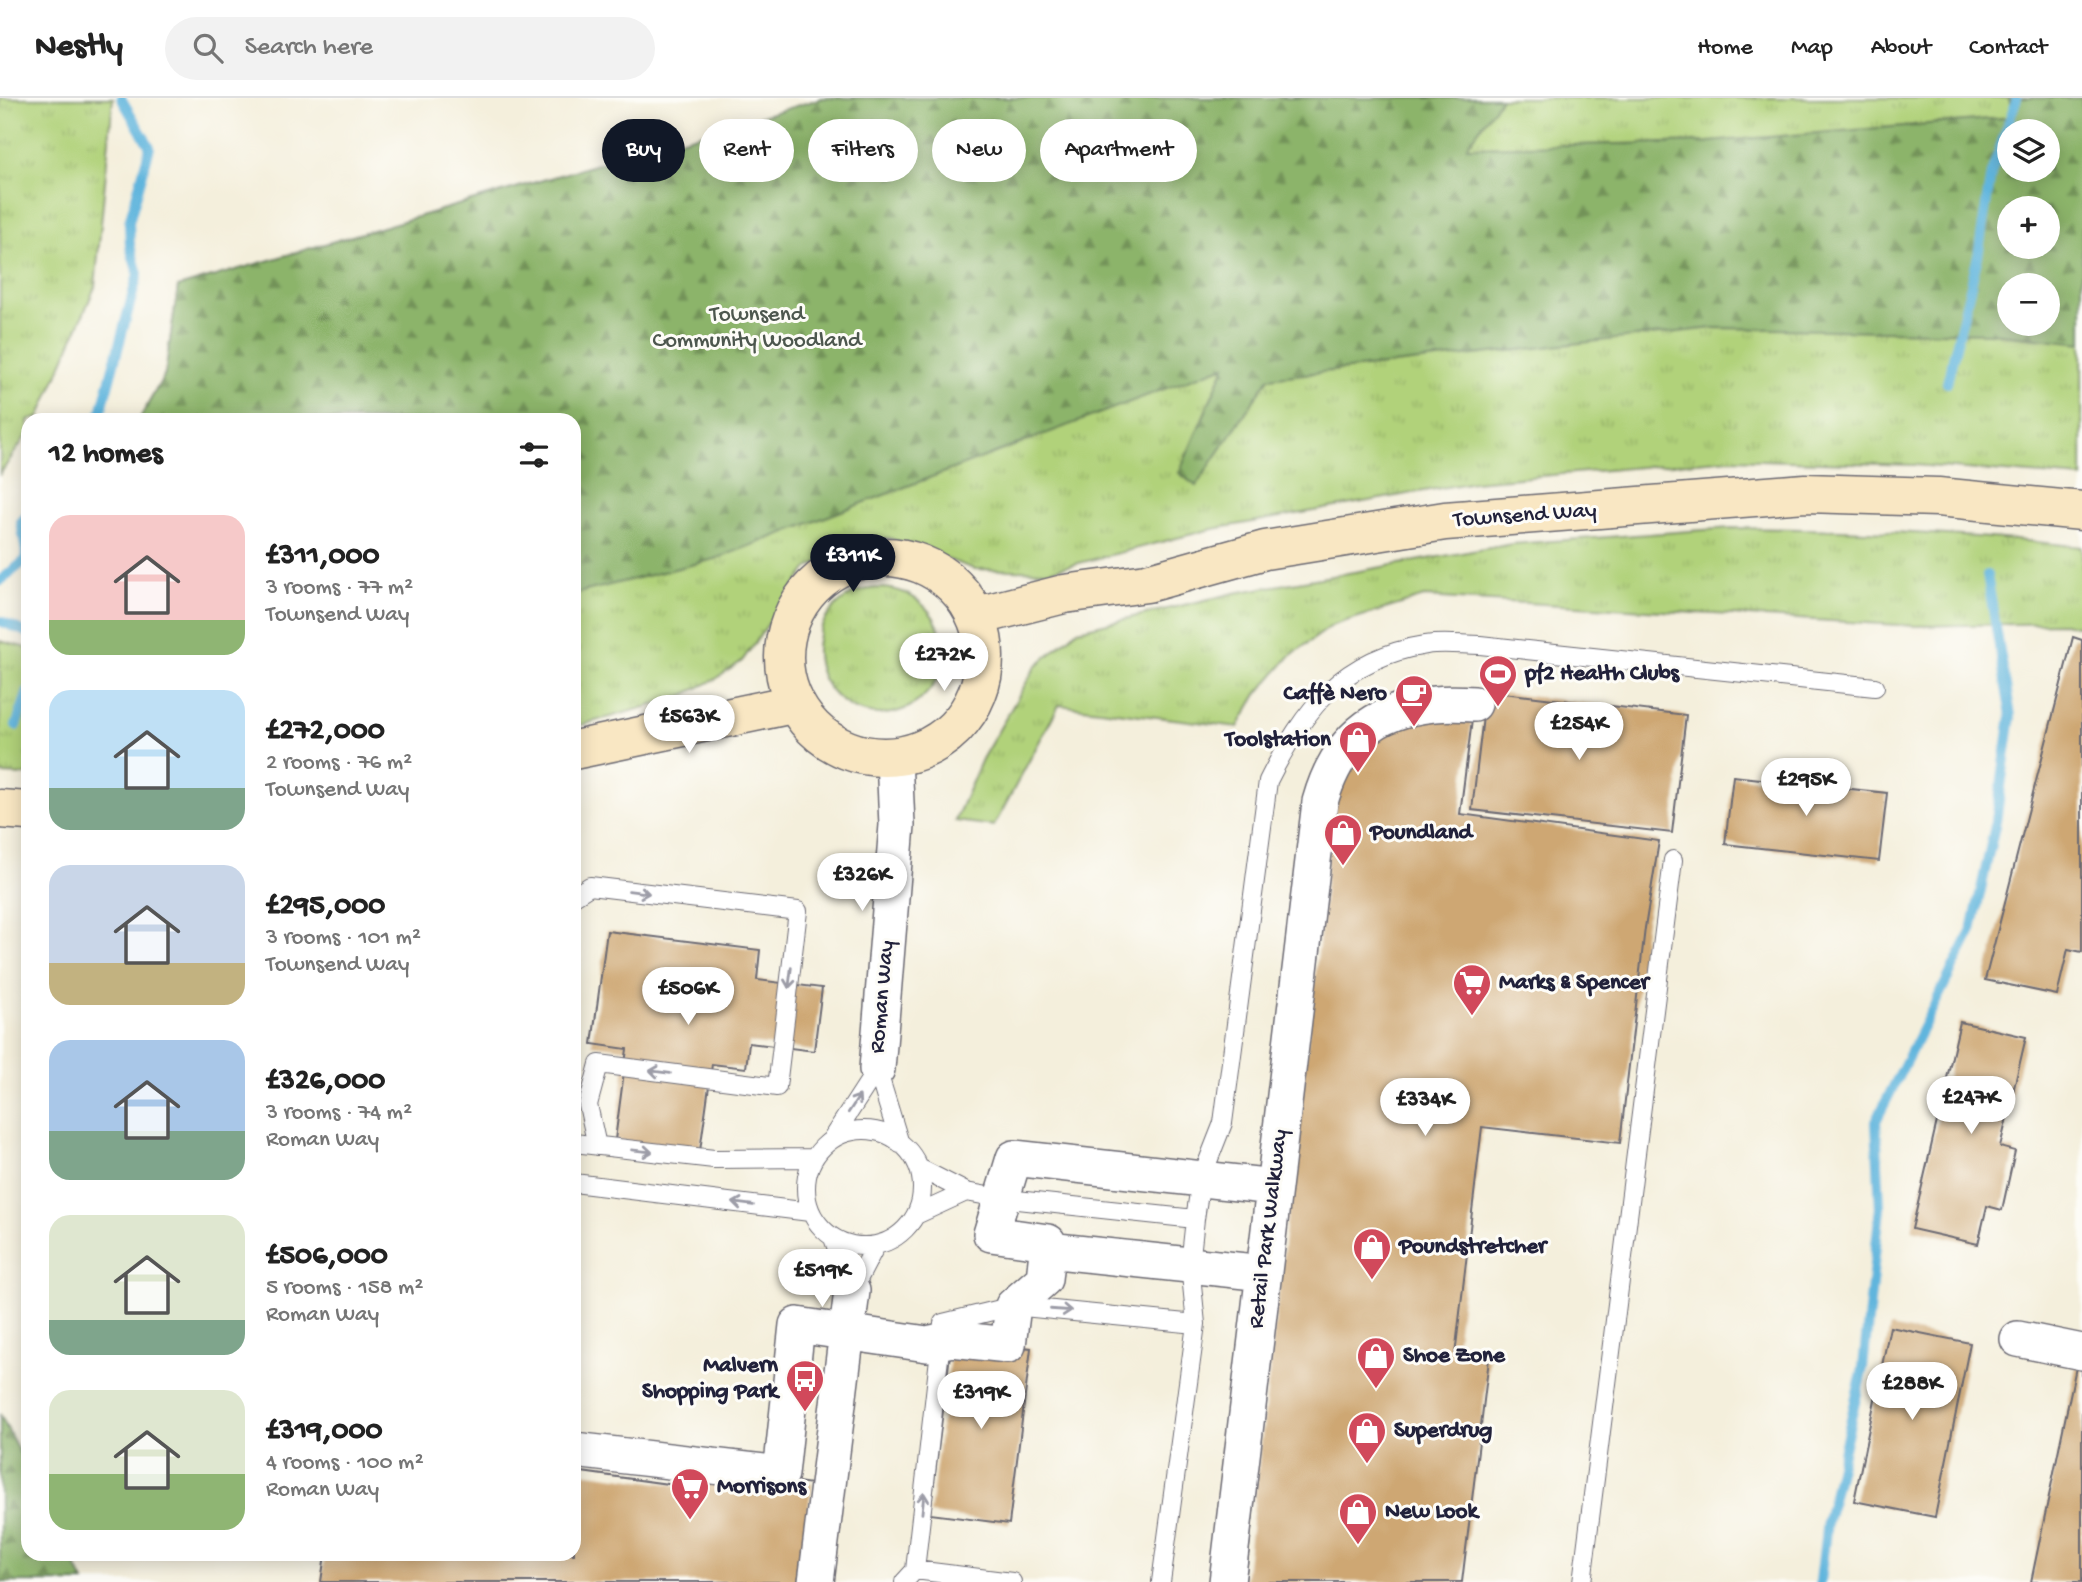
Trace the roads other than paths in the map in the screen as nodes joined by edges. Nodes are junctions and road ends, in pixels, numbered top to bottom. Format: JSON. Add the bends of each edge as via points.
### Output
{"nodes":[{"id":1,"x":2082,"y":511,"type":"edge"},
{"id":2,"x":977,"y":617,"type":"junction"},
{"id":3,"x":1875,"y":687,"type":"dead end"},
{"id":4,"x":793,"y":704,"type":"junction"},
{"id":5,"x":1474,"y":704,"type":"dead end"},
{"id":6,"x":581,"y":749,"type":"edge"},
{"id":7,"x":894,"y":758,"type":"junction"},
{"id":8,"x":0,"y":809,"type":"edge"},
{"id":9,"x":21,"y":810,"type":"edge"},
{"id":10,"x":1673,"y":860,"type":"dead end"},
{"id":11,"x":581,"y":892,"type":"edge"},
{"id":12,"x":877,"y":1069,"type":"junction"},
{"id":13,"x":831,"y":1140,"type":"junction"},
{"id":14,"x":581,"y":1144,"type":"edge"},
{"id":15,"x":900,"y":1144,"type":"junction"},
{"id":16,"x":597,"y":1146,"type":"junction"},
{"id":17,"x":813,"y":1158,"type":"junction"},
{"id":18,"x":919,"y":1168,"type":"junction"},
{"id":19,"x":1201,"y":1179,"type":"junction"},
{"id":20,"x":581,"y":1184,"type":"edge"},
{"id":21,"x":1273,"y":1187,"type":"junction"},
{"id":22,"x":983,"y":1195,"type":"junction"},
{"id":23,"x":810,"y":1212,"type":"junction"},
{"id":24,"x":916,"y":1215,"type":"junction"},
{"id":25,"x":1195,"y":1219,"type":"junction"},
{"id":26,"x":833,"y":1238,"type":"junction"},
{"id":27,"x":876,"y":1245,"type":"junction"},
{"id":28,"x":1048,"y":1250,"type":"junction"},
{"id":29,"x":1190,"y":1265,"type":"junction"},
{"id":30,"x":1264,"y":1273,"type":"junction"},
{"id":31,"x":852,"y":1291,"type":"junction"},
{"id":32,"x":1013,"y":1306,"type":"junction"},
{"id":33,"x":1196,"y":1324,"type":"junction"},
{"id":34,"x":848,"y":1332,"type":"junction"},
{"id":35,"x":2018,"y":1339,"type":"dead end"},
{"id":36,"x":941,"y":1341,"type":"junction"},
{"id":37,"x":2082,"y":1352,"type":"edge"},
{"id":38,"x":581,"y":1451,"type":"edge"},
{"id":39,"x":909,"y":1576,"type":"edge"},
{"id":40,"x":816,"y":1582,"type":"edge"},
{"id":41,"x":1012,"y":1582,"type":"edge"},
{"id":42,"x":1161,"y":1582,"type":"edge"},
{"id":43,"x":1227,"y":1582,"type":"edge"},
{"id":44,"x":1582,"y":1582,"type":"edge"}],
"edges":[{"from":1,"to":2,"type":"main road","name":"Townsend Way","via":[[1938,497],[1805,493],[1445,521],[1265,550],[1147,583],[1064,594]]},
{"from":2,"to":4,"type":"main road","via":[[952,583],[929,566],[895,556],[857,560],[832,570],[790,617],[782,651]]},
{"from":2,"to":7,"type":"main road","via":[[985,648],[974,704],[942,740]]},
{"from":3,"to":19,"type":"lane","via":[[1480,645],[1427,645],[1366,661],[1326,690],[1290,737],[1268,781],[1223,1123]]},
{"from":4,"to":6,"type":"main road"},
{"from":4,"to":7,"type":"main road","via":[[831,744],[870,759]]},
{"from":5,"to":21,"type":"street","name":"Retail Park Walkway","via":[[1440,701],[1403,707],[1368,723],[1338,757],[1323,791]]},
{"from":7,"to":12,"type":"street","name":"Roman Way","via":[[897,825]]},
{"from":8,"to":9,"type":"main road"},
{"from":10,"to":44,"type":"lane"},
{"from":11,"to":16,"type":"lane","one_way":true,"via":[[590,886],[798,911],[777,1087],[599,1064],[589,1105]]},
{"from":13,"to":12,"type":"lane","name":"Roman Way","one_way":true},
{"from":12,"to":15,"type":"lane","name":"Roman Way"},
{"from":13,"to":15,"type":"lane","name":"Roman Way","via":[[850,1131],[869,1130]]},
{"from":13,"to":17,"type":"lane","name":"Roman Way"},
{"from":14,"to":16,"type":"lane"},
{"from":15,"to":18,"type":"lane","name":"Roman Way"},
{"from":16,"to":17,"type":"lane","one_way":true,"via":[[714,1159]]},
{"from":17,"to":23,"type":"lane","via":[[805,1185]]},
{"from":18,"to":22,"type":"lane"},
{"from":18,"to":24,"type":"lane","via":[[921,1197]]},
{"from":19,"to":21,"type":"street"},
{"from":19,"to":22,"type":"street","via":[[1014,1158]]},
{"from":19,"to":25,"type":"lane"},
{"from":23,"to":20,"type":"lane","one_way":true},
{"from":21,"to":30,"type":"street","name":"Retail Park Walkway"},
{"from":22,"to":24,"type":"lane"},
{"from":22,"to":25,"type":"lane"},
{"from":22,"to":28,"type":"street","via":[[990,1234],[1048,1242]]},
{"from":23,"to":26,"type":"lane"},
{"from":24,"to":27,"type":"lane","via":[[899,1235]]},
{"from":25,"to":29,"type":"lane"},
{"from":26,"to":27,"type":"lane","via":[[857,1246]]},
{"from":26,"to":31,"type":"lane"},
{"from":27,"to":31,"type":"lane"},
{"from":28,"to":29,"type":"street"},
{"from":28,"to":32,"type":"street","via":[[1044,1279]]},
{"from":29,"to":30,"type":"street"},
{"from":29,"to":33,"type":"lane"},
{"from":30,"to":43,"type":"street","name":"Retail Park Walkway"},
{"from":31,"to":34,"type":"street"},
{"from":32,"to":33,"type":"lane","one_way":true},
{"from":32,"to":36,"type":"street","via":[[1009,1345]]},
{"from":33,"to":42,"type":"lane"},
{"from":34,"to":36,"type":"street","via":[[927,1344]]},
{"from":34,"to":38,"type":"street","via":[[797,1325],[781,1474]]},
{"from":34,"to":40,"type":"street"},
{"from":35,"to":37,"type":"street"},
{"from":39,"to":36,"type":"lane","one_way":true},
{"from":39,"to":41,"type":"lane"}]}
